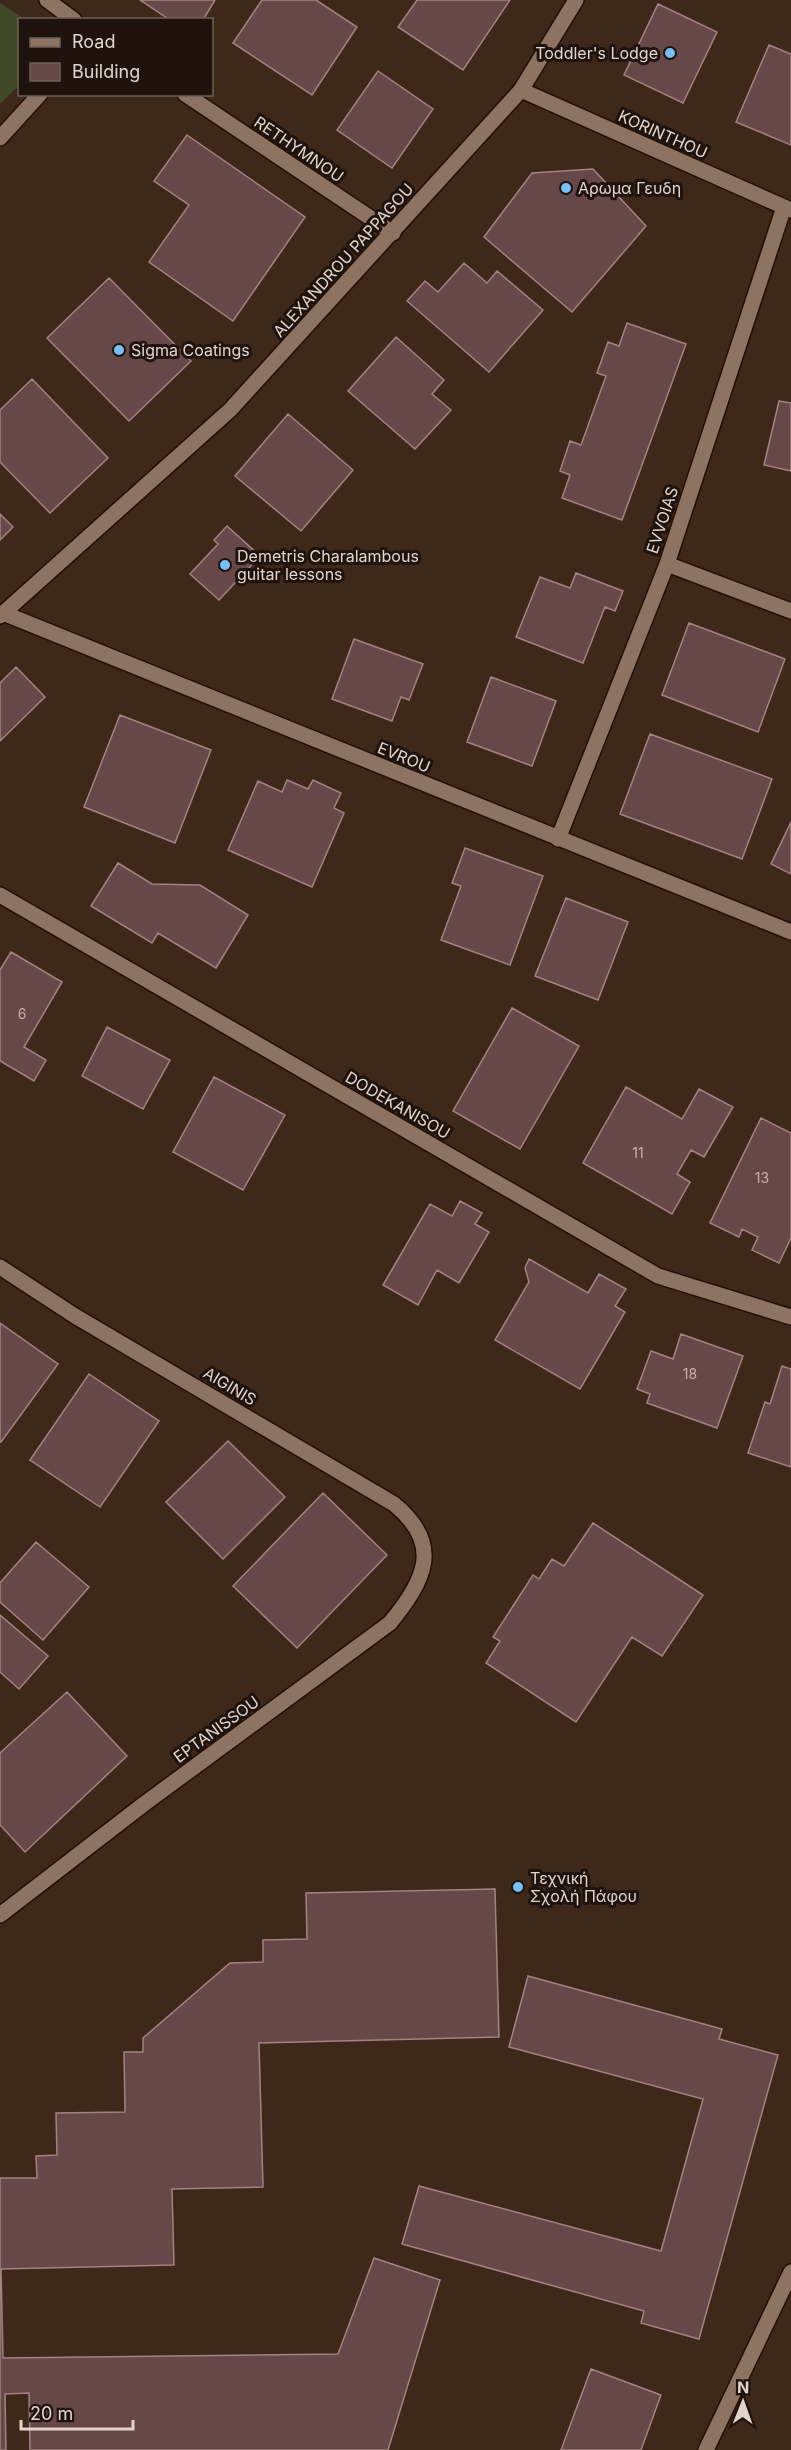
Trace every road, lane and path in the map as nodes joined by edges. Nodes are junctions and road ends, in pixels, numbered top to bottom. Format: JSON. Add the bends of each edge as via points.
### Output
{"nodes":[{"id":1,"x":47,"y":0,"type":"edge"},
{"id":2,"x":576,"y":0,"type":"edge"},
{"id":3,"x":71,"y":18,"type":"edge"},
{"id":4,"x":521,"y":90,"type":"junction"},
{"id":5,"x":38,"y":96,"type":"edge"},
{"id":6,"x":188,"y":96,"type":"edge"},
{"id":7,"x":0,"y":138,"type":"edge"},
{"id":8,"x":787,"y":209,"type":"edge"},
{"id":9,"x":393,"y":233,"type":"junction"},
{"id":10,"x":667,"y":564,"type":"junction"},
{"id":11,"x":791,"y":611,"type":"edge"},
{"id":12,"x":2,"y":614,"type":"edge"},
{"id":13,"x":558,"y":839,"type":"junction"},
{"id":14,"x":0,"y":895,"type":"edge"},
{"id":15,"x":791,"y":932,"type":"edge"},
{"id":16,"x":0,"y":1267,"type":"edge"},
{"id":17,"x":791,"y":1317,"type":"edge"},
{"id":18,"x":424,"y":1551,"type":"joint"},
{"id":19,"x":0,"y":1915,"type":"edge"},
{"id":20,"x":791,"y":2272,"type":"edge"},
{"id":21,"x":706,"y":2450,"type":"edge"}],
"edges":[{"from":1,"to":3,"type":"street"},
{"from":2,"to":4,"type":"street","name":"ALEXANDROU PAPPAGOU"},
{"from":4,"to":8,"type":"street","name":"KORINTHOU"},
{"from":4,"to":9,"type":"street","name":"ALEXANDROU PAPPAGOU"},
{"from":5,"to":7,"type":"street"},
{"from":6,"to":9,"type":"street","name":"RETHYMNOU"},
{"from":8,"to":10,"type":"street","name":"EVVOIAS"},
{"from":9,"to":12,"type":"street","name":"ALEXANDROU PAPPAGOU","via":[[230,410]]},
{"from":10,"to":11,"type":"street"},
{"from":10,"to":13,"type":"street","name":"EVVOIAS"},
{"from":12,"to":13,"type":"street","name":"EVROU"},
{"from":13,"to":15,"type":"street","name":"EVROU"},
{"from":14,"to":17,"type":"street","name":"DODEKANISOU","via":[[658,1276]]},
{"from":16,"to":18,"type":"street","name":"AIGINIS","via":[[75,1316],[394,1504],[411,1517]]},
{"from":18,"to":19,"type":"street","name":"EPTANISSOU","via":[[417,1586],[390,1623]]},
{"from":20,"to":21,"type":"street"}]}
